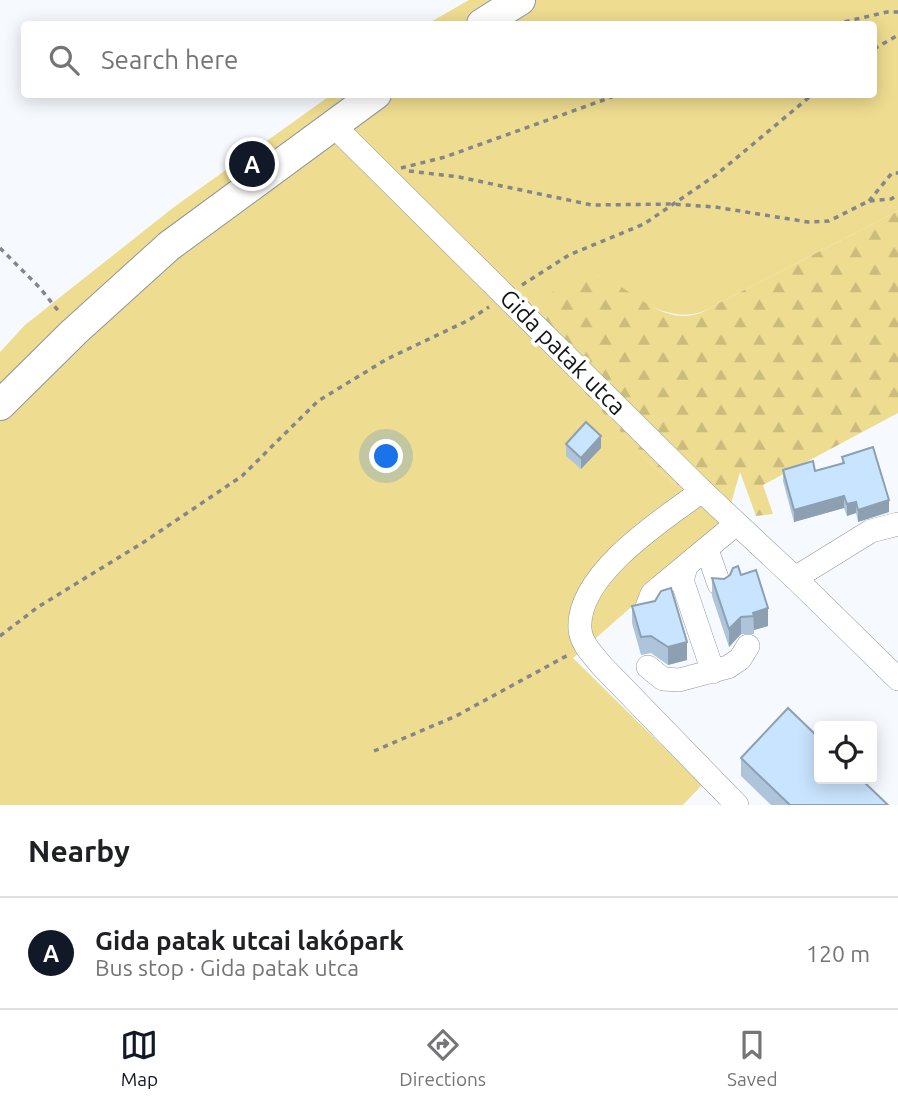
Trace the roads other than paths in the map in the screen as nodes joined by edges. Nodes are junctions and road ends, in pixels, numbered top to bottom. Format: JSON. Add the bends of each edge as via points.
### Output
{"nodes":[{"id":1,"x":520,"y":0,"type":"edge"},
{"id":2,"x":487,"y":21,"type":"edge"},
{"id":3,"x":370,"y":98,"type":"edge"},
{"id":4,"x":332,"y":124,"type":"junction"},
{"id":5,"x":0,"y":405,"type":"edge"},
{"id":6,"x":702,"y":491,"type":"junction"},
{"id":7,"x":736,"y":524,"type":"junction"},
{"id":8,"x":898,"y":524,"type":"edge"},
{"id":9,"x":707,"y":550,"type":"junction"},
{"id":10,"x":686,"y":567,"type":"junction"},
{"id":11,"x":795,"y":578,"type":"junction"},
{"id":12,"x":719,"y":584,"type":"edge"},
{"id":13,"x":647,"y":607,"type":"edge"},
{"id":14,"x":748,"y":646,"type":"dead end"},
{"id":15,"x":648,"y":667,"type":"dead end"},
{"id":16,"x":713,"y":671,"type":"junction"},
{"id":17,"x":898,"y":679,"type":"edge"},
{"id":18,"x":737,"y":805,"type":"edge"}],
"edges":[{"from":1,"to":2,"type":"main road"},
{"from":3,"to":4,"type":"main road"},
{"from":4,"to":5,"type":"main road","via":[[169,246]]},
{"from":4,"to":6,"type":"street","name":"Gida patak utca"},
{"from":6,"to":7,"type":"street","name":"Gida patak utca"},
{"from":6,"to":18,"type":"street","via":[[614,559],[589,594],[580,630],[585,645],[602,666]]},
{"from":7,"to":9,"type":"street"},
{"from":7,"to":11,"type":"street","name":"Gida patak utca"},
{"from":8,"to":11,"type":"street","via":[[871,531]]},
{"from":9,"to":10,"type":"street"},
{"from":9,"to":12,"type":"street"},
{"from":10,"to":13,"type":"street","via":[[652,594]]},
{"from":10,"to":16,"type":"street","via":[[682,580]]},
{"from":11,"to":17,"type":"street","name":"Gida patak utca"},
{"from":14,"to":16,"type":"street","via":[[735,663]]},
{"from":15,"to":16,"type":"street","via":[[671,681]]}]}
